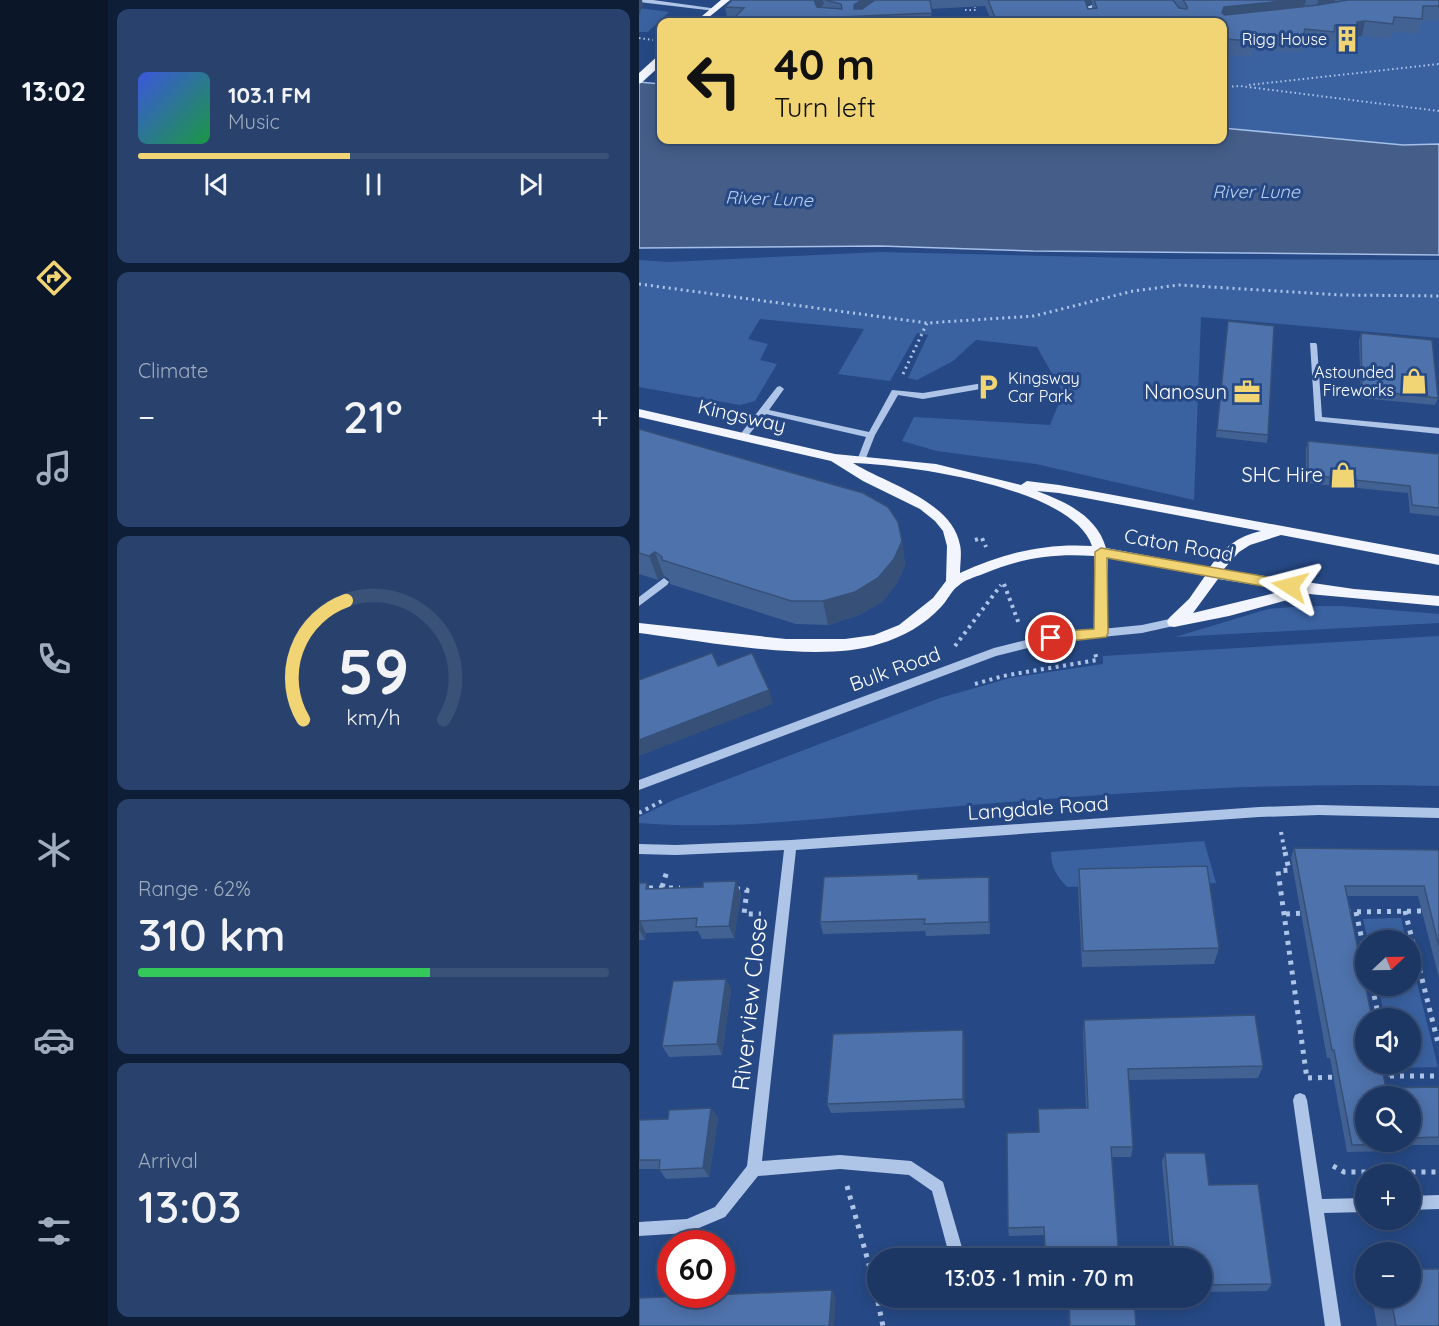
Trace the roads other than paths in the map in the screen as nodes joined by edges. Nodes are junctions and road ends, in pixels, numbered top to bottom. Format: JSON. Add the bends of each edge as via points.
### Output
{"nodes":[{"id":1,"x":639,"y":0,"type":"edge"},
{"id":2,"x":726,"y":0,"type":"edge"},
{"id":3,"x":1110,"y":0,"type":"edge"},
{"id":4,"x":1077,"y":2,"type":"edge"},
{"id":5,"x":715,"y":9,"type":"junction"},
{"id":6,"x":1086,"y":9,"type":"junction"},
{"id":7,"x":704,"y":18,"type":"edge"},
{"id":8,"x":1089,"y":18,"type":"edge"},
{"id":9,"x":657,"y":63,"type":"edge"},
{"id":10,"x":639,"y":80,"type":"edge"},
{"id":11,"x":1313,"y":345,"type":"dead end"},
{"id":12,"x":989,"y":385,"type":"dead end"},
{"id":13,"x":780,"y":389,"type":"dead end"},
{"id":14,"x":764,"y":411,"type":"junction"},
{"id":15,"x":639,"y":413,"type":"edge"},
{"id":16,"x":1439,"y":431,"type":"edge"},
{"id":17,"x":871,"y":435,"type":"junction"},
{"id":18,"x":743,"y":436,"type":"junction"},
{"id":19,"x":835,"y":458,"type":"junction"},
{"id":20,"x":862,"y":458,"type":"junction"},
{"id":21,"x":979,"y":479,"type":"junction"},
{"id":22,"x":1291,"y":533,"type":"junction"},
{"id":23,"x":1101,"y":552,"type":"junction"},
{"id":24,"x":1439,"y":560,"type":"edge"},
{"id":25,"x":1212,"y":573,"type":"junction"},
{"id":26,"x":664,"y":582,"type":"edge"},
{"id":27,"x":953,"y":582,"type":"junction"},
{"id":28,"x":1309,"y":589,"type":"junction"},
{"id":29,"x":1439,"y":601,"type":"edge"},
{"id":30,"x":639,"y":602,"type":"edge"},
{"id":31,"x":1174,"y":622,"type":"junction"},
{"id":32,"x":639,"y":628,"type":"edge"},
{"id":33,"x":1101,"y":633,"type":"junction"},
{"id":34,"x":639,"y":785,"type":"edge"},
{"id":35,"x":1439,"y":813,"type":"edge"},
{"id":36,"x":791,"y":845,"type":"junction"},
{"id":37,"x":639,"y":849,"type":"edge"},
{"id":38,"x":1300,"y":1100,"type":"dead end"},
{"id":39,"x":754,"y":1169,"type":"junction"},
{"id":40,"x":1421,"y":1203,"type":"edge"},
{"id":41,"x":1439,"y":1203,"type":"edge"},
{"id":42,"x":1355,"y":1205,"type":"edge"},
{"id":43,"x":1315,"y":1206,"type":"junction"},
{"id":44,"x":639,"y":1229,"type":"edge"},
{"id":45,"x":954,"y":1248,"type":"edge"},
{"id":46,"x":1333,"y":1326,"type":"edge"}],
"edges":[{"from":1,"to":5,"type":"street"},
{"from":2,"to":5,"type":"main road"},
{"from":3,"to":6,"type":"street"},
{"from":4,"to":6,"type":"street"},
{"from":5,"to":7,"type":"main road"},
{"from":6,"to":8,"type":"street"},
{"from":9,"to":10,"type":"main road","bridge":true},
{"from":11,"to":16,"type":"street","via":[[1318,419]]},
{"from":12,"to":17,"type":"street","via":[[923,396],[894,392]]},
{"from":13,"to":14,"type":"street"},
{"from":14,"to":17,"type":"street"},
{"from":14,"to":18,"type":"street"},
{"from":15,"to":18,"type":"main road","name":"Kingsway"},
{"from":17,"to":20,"type":"street"},
{"from":18,"to":19,"type":"main road","name":"Kingsway"},
{"from":19,"to":20,"type":"main road"},
{"from":19,"to":27,"type":"main road","via":[[940,518],[953,539]]},
{"from":20,"to":21,"type":"main road"},
{"from":21,"to":22,"type":"main road","name":"Caton Road","via":[[1059,489]]},
{"from":21,"to":23,"type":"main road","via":[[1027,490],[1064,508],[1091,530]]},
{"from":22,"to":24,"type":"main road","name":"Caton Road"},
{"from":22,"to":25,"type":"main road","via":[[1245,540],[1232,548]]},
{"from":23,"to":25,"type":"main road","name":"Caton Road"},
{"from":23,"to":27,"type":"main road","name":"Caton Road","via":[[1043,549],[1011,556]]},
{"from":23,"to":33,"type":"main road"},
{"from":25,"to":28,"type":"main road","name":"Caton Road"},
{"from":25,"to":31,"type":"main road","via":[[1194,603]]},
{"from":26,"to":30,"type":"street"},
{"from":27,"to":32,"type":"main road","via":[[938,602],[904,629],[876,640],[846,645],[786,645]]},
{"from":28,"to":29,"type":"main road","name":"Caton Road"},
{"from":28,"to":31,"type":"main road"},
{"from":31,"to":33,"type":"street","name":"Bulk Road"},
{"from":33,"to":34,"type":"street","name":"Bulk Road","via":[[1051,638],[994,652]]},
{"from":35,"to":36,"type":"street","name":"Langdale Road","via":[[1259,812]]},
{"from":36,"to":37,"type":"street","name":"Langdale Road"},
{"from":36,"to":39,"type":"street","name":"Riverview Close"},
{"from":38,"to":43,"type":"street"},
{"from":39,"to":44,"type":"street","via":[[720,1212],[687,1226]]},
{"from":39,"to":45,"type":"street","via":[[840,1162],[911,1168],[937,1187]]},
{"from":40,"to":41,"type":"street"},
{"from":42,"to":43,"type":"street"},
{"from":43,"to":46,"type":"street"}]}
